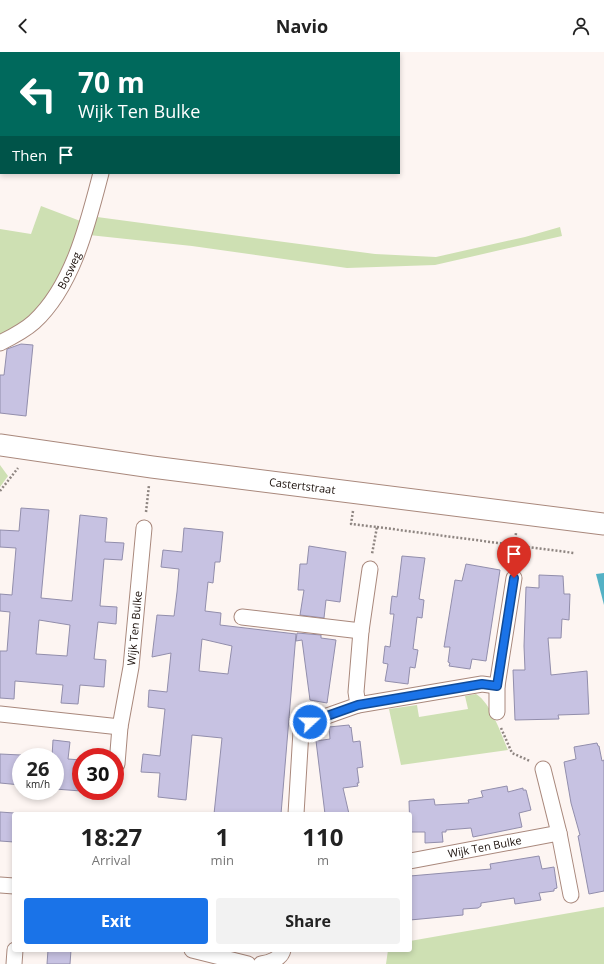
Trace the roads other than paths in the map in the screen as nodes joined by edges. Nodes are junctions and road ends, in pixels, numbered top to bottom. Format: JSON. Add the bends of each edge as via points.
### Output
{"nodes":[{"id":1,"x":101,"y":174,"type":"edge"},
{"id":2,"x":0,"y":343,"type":"edge"},
{"id":3,"x":0,"y":445,"type":"edge"},
{"id":4,"x":604,"y":524,"type":"edge"},
{"id":5,"x":144,"y":528,"type":"road end"},
{"id":6,"x":370,"y":569,"type":"road end"},
{"id":7,"x":514,"y":578,"type":"road end"},
{"id":8,"x":242,"y":617,"type":"dead end"},
{"id":9,"x":361,"y":631,"type":"junction"},
{"id":10,"x":497,"y":686,"type":"junction"},
{"id":11,"x":358,"y":705,"type":"junction"},
{"id":12,"x":497,"y":712,"type":"road end"},
{"id":13,"x":0,"y":714,"type":"edge"},
{"id":14,"x":120,"y":727,"type":"junction"},
{"id":15,"x":118,"y":748,"type":"edge"},
{"id":16,"x":543,"y":769,"type":"road end"},
{"id":17,"x":296,"y":812,"type":"edge"},
{"id":18,"x":559,"y":833,"type":"junction"},
{"id":19,"x":412,"y":861,"type":"edge"},
{"id":20,"x":0,"y":885,"type":"edge"},
{"id":21,"x":12,"y":886,"type":"edge"},
{"id":22,"x":571,"y":895,"type":"dead end"},
{"id":23,"x":15,"y":952,"type":"edge"},
{"id":24,"x":200,"y":952,"type":"edge"},
{"id":25,"x":282,"y":952,"type":"edge"},
{"id":26,"x":14,"y":964,"type":"edge"},
{"id":27,"x":248,"y":964,"type":"edge"},
{"id":28,"x":261,"y":964,"type":"edge"}],
"edges":[{"from":1,"to":2,"type":"street","name":"Bosweg","via":[[90,217],[72,267],[52,302],[33,323]]},
{"from":3,"to":4,"type":"main road","name":"Castertstraat","via":[[152,467]]},
{"from":5,"to":14,"type":"street","name":"Wijk Ten Bulke","via":[[131,667]]},
{"from":6,"to":9,"type":"street"},
{"from":7,"to":10,"type":"street"},
{"from":8,"to":9,"type":"street"},
{"from":9,"to":11,"type":"street","via":[[356,692]]},
{"from":10,"to":11,"type":"street","via":[[482,684]]},
{"from":10,"to":12,"type":"street"},
{"from":11,"to":17,"type":"street","via":[[310,722],[301,731]]},
{"from":13,"to":14,"type":"street"},
{"from":14,"to":15,"type":"street","name":"Wijk Ten Bulke"},
{"from":16,"to":18,"type":"street"},
{"from":18,"to":19,"type":"street","name":"Wijk Ten Bulke"},
{"from":18,"to":22,"type":"street"},
{"from":20,"to":21,"type":"street"},
{"from":23,"to":26,"type":"street"},
{"from":24,"to":27,"type":"street"},
{"from":25,"to":28,"type":"street","via":[[269,963]]}]}
